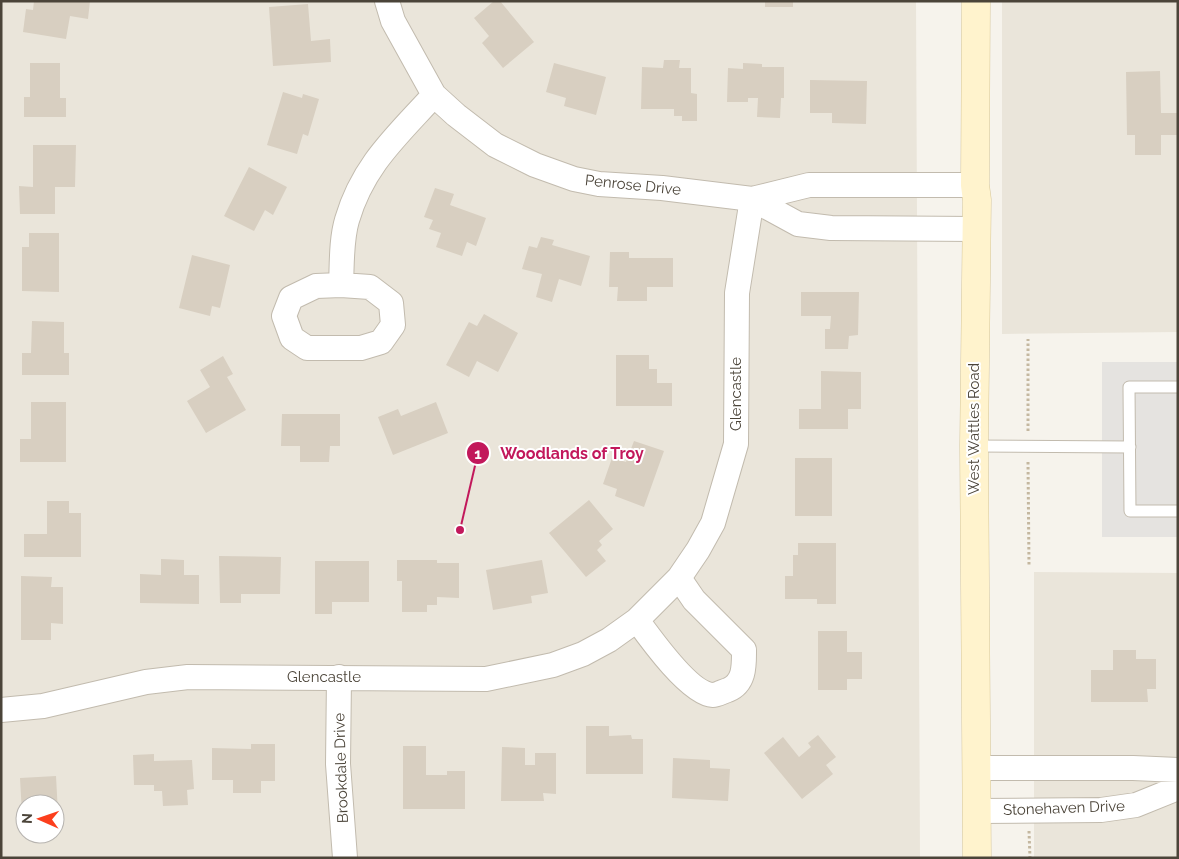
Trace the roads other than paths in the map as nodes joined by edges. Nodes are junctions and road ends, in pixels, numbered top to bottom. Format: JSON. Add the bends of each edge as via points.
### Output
{"nodes":[{"id":1,"x":387,"y":1,"type":"edge"},
{"id":2,"x":976,"y":1,"type":"edge"},
{"id":3,"x":434,"y":95,"type":"junction"},
{"id":4,"x":975,"y":186,"type":"junction"},
{"id":5,"x":752,"y":198,"type":"junction"},
{"id":6,"x":976,"y":229,"type":"junction"},
{"id":7,"x":341,"y":285,"type":"dead end"},
{"id":8,"x":1178,"y":387,"type":"edge"},
{"id":9,"x":974,"y":446,"type":"junction"},
{"id":10,"x":1130,"y":447,"type":"junction"},
{"id":11,"x":1178,"y":511,"type":"edge"},
{"id":12,"x":679,"y":578,"type":"junction"},
{"id":13,"x":637,"y":620,"type":"junction"},
{"id":14,"x":338,"y":677,"type":"junction"},
{"id":15,"x":1,"y":710,"type":"edge"},
{"id":16,"x":976,"y":768,"type":"junction"},
{"id":17,"x":1178,"y":770,"type":"edge"},
{"id":18,"x":1178,"y":788,"type":"edge"},
{"id":19,"x":977,"y":811,"type":"junction"},
{"id":20,"x":345,"y":858,"type":"edge"},
{"id":21,"x":977,"y":858,"type":"edge"}],
"edges":[{"from":1,"to":3,"type":"street","name":"Penrose Drive","via":[[393,21]]},
{"from":2,"to":4,"type":"street","name":"West Wattles Road"},
{"from":3,"to":5,"type":"street","name":"Penrose Drive","via":[[495,145],[535,165],[574,179]]},
{"from":3,"to":7,"type":"street","via":[[382,151],[364,176],[346,222]]},
{"from":4,"to":5,"type":"street","name":"Penrose Drive","via":[[809,185]]},
{"from":4,"to":6,"type":"street","name":"West Wattles Road"},
{"from":5,"to":6,"type":"street","name":"Penrose Drive","via":[[798,224],[832,228]]},
{"from":5,"to":12,"type":"street","name":"Glencastle","via":[[736,293],[736,444],[712,523]]},
{"from":6,"to":9,"type":"street","name":"West Wattles Road"},
{"from":8,"to":10,"type":"lane","via":[[1129,387]]},
{"from":9,"to":10,"type":"lane"},
{"from":9,"to":16,"type":"street","name":"West Wattles Road"},
{"from":10,"to":11,"type":"lane","via":[[1130,511]]},
{"from":12,"to":13,"type":"street","name":"Glencastle"},
{"from":12,"to":13,"type":"street","via":[[694,600],[744,650],[744,672],[732,688],[714,695],[696,689]]},
{"from":13,"to":14,"type":"street","name":"Glencastle","via":[[610,640],[583,654],[520,674],[486,679]]},
{"from":14,"to":15,"type":"street","name":"Glencastle","via":[[188,677],[146,682],[43,706]]},
{"from":14,"to":20,"type":"street","name":"Brookdale Drive","via":[[338,764]]},
{"from":16,"to":17,"type":"street"},
{"from":16,"to":19,"type":"street","name":"West Wattles Road"},
{"from":18,"to":19,"type":"street","name":"Stonehaven Drive","via":[[1136,805],[1101,810]]},
{"from":19,"to":21,"type":"street","name":"West Wattles Road"}]}
